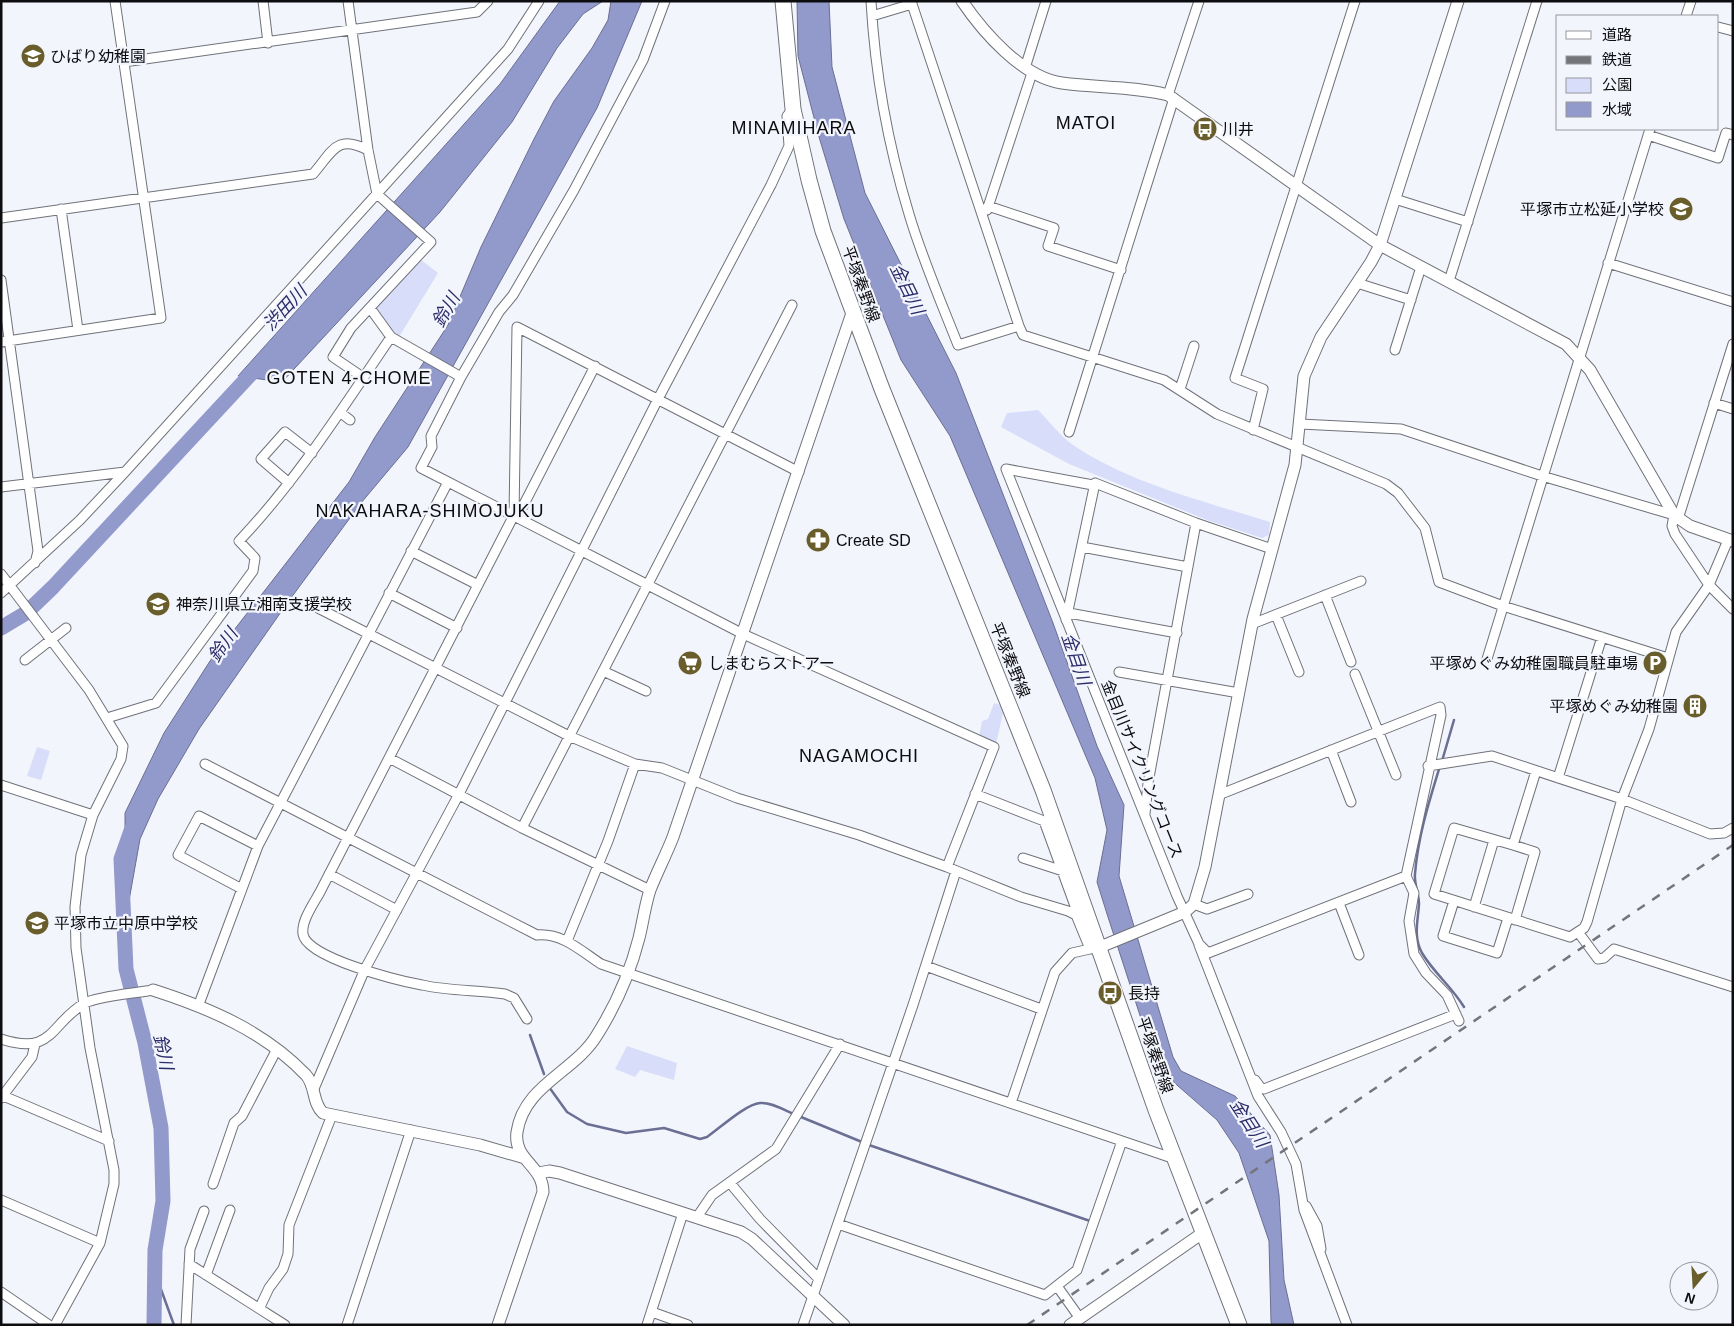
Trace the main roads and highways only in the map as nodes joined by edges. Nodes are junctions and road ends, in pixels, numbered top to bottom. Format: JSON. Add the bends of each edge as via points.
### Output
{"nodes":[{"id":1,"x":783,"y":1,"type":"edge"},
{"id":2,"x":1239,"y":1325,"type":"edge"}],
"edges":[{"from":1,"to":2,"type":"main road","name":"平塚秦野線","via":[[793,109],[824,231],[852,312],[1043,790],[1095,948]]}]}
